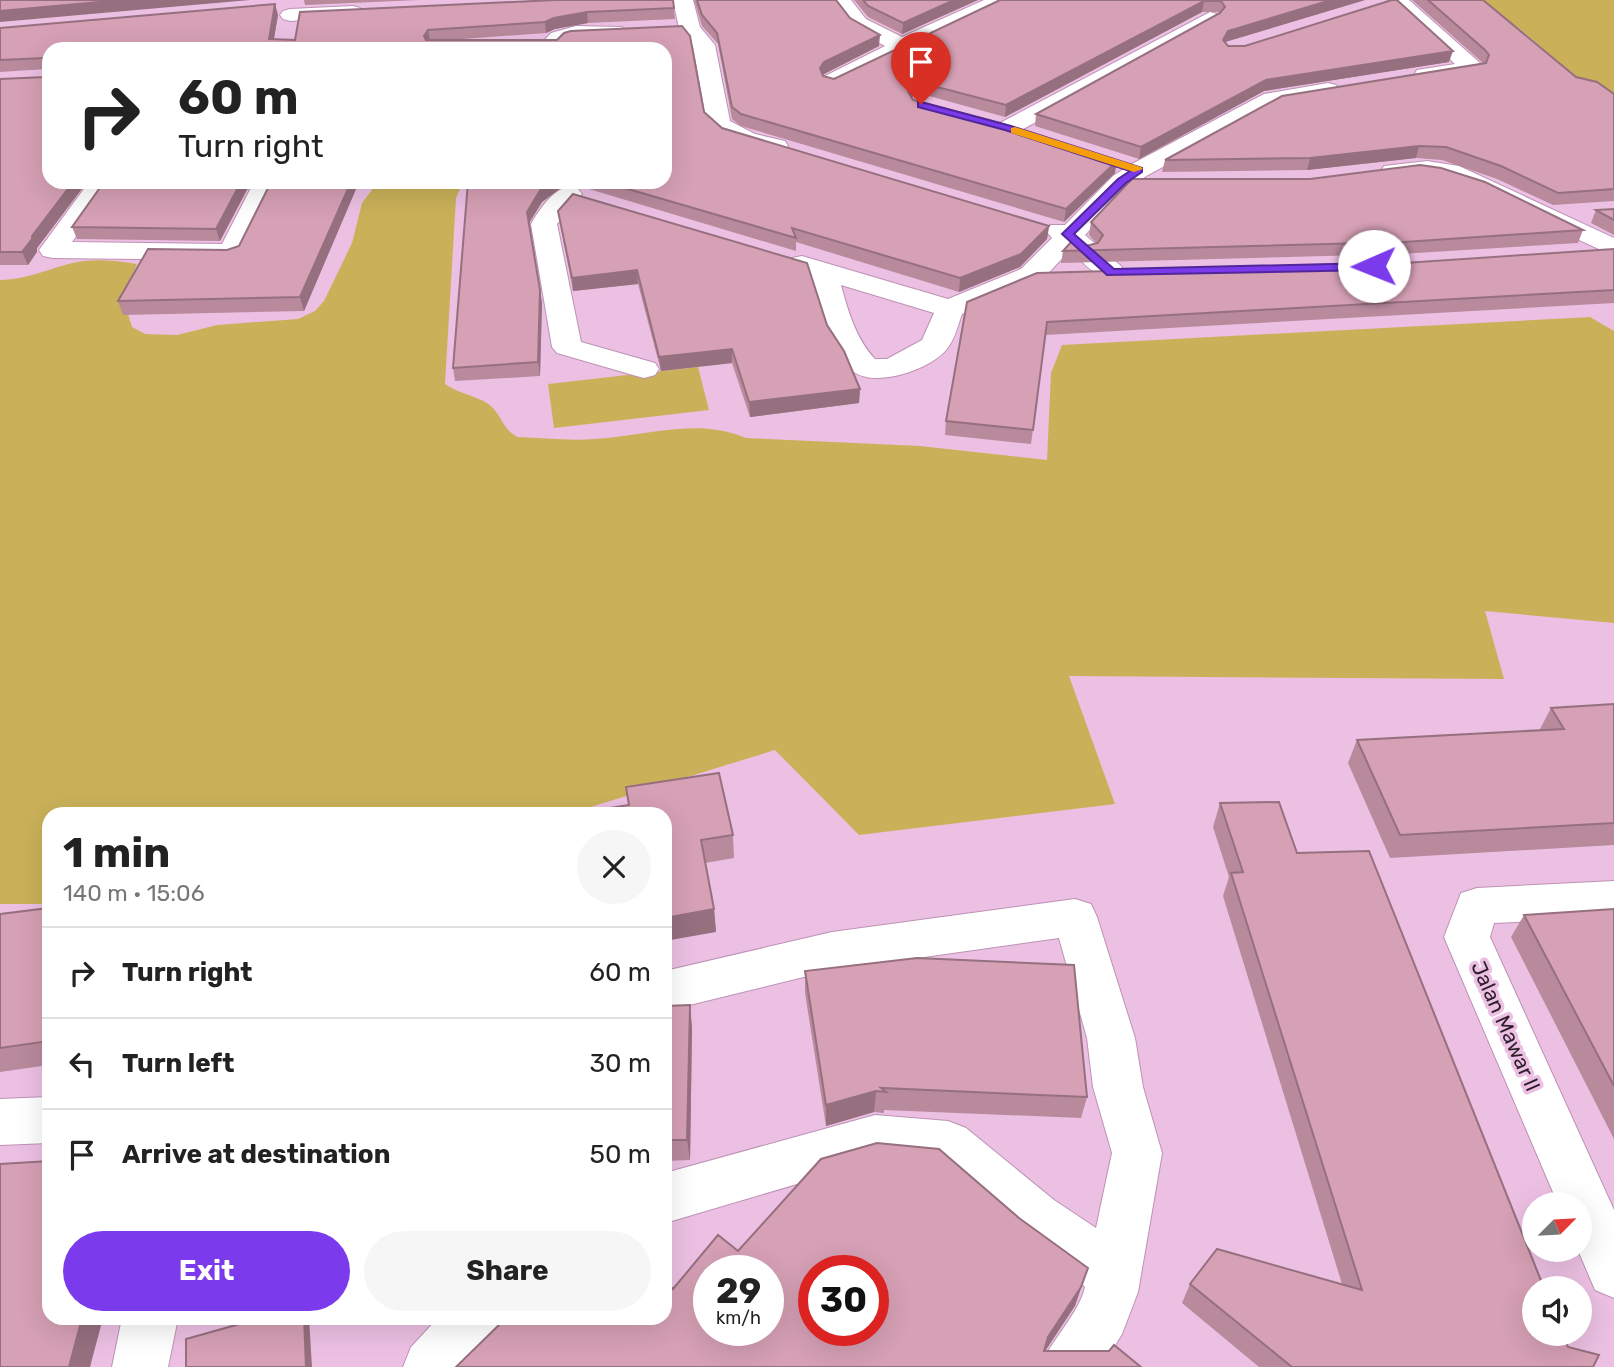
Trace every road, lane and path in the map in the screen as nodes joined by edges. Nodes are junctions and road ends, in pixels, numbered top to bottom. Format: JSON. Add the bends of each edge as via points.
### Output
{"nodes":[{"id":1,"x":683,"y":0,"type":"edge"},
{"id":2,"x":841,"y":0,"type":"edge"},
{"id":3,"x":1000,"y":0,"type":"edge"},
{"id":4,"x":1391,"y":1,"type":"edge"},
{"id":5,"x":266,"y":7,"type":"edge"},
{"id":6,"x":292,"y":7,"type":"edge"},
{"id":7,"x":1203,"y":9,"type":"edge"},
{"id":8,"x":372,"y":11,"type":"edge"},
{"id":9,"x":690,"y":28,"type":"junction"},
{"id":10,"x":664,"y":29,"type":"edge"},
{"id":11,"x":638,"y":31,"type":"edge"},
{"id":12,"x":287,"y":38,"type":"edge"},
{"id":13,"x":1226,"y":39,"type":"edge"},
{"id":14,"x":547,"y":42,"type":"edge"},
{"id":15,"x":903,"y":45,"type":"junction"},
{"id":16,"x":1405,"y":78,"type":"edge"},
{"id":17,"x":833,"y":81,"type":"edge"},
{"id":18,"x":1352,"y":86,"type":"edge"},
{"id":19,"x":982,"y":121,"type":"edge"},
{"id":20,"x":1008,"y":128,"type":"junction"},
{"id":21,"x":1034,"y":136,"type":"edge"},
{"id":22,"x":796,"y":152,"type":"edge"},
{"id":23,"x":1124,"y":171,"type":"junction"},
{"id":24,"x":1371,"y":174,"type":"edge"},
{"id":25,"x":1169,"y":183,"type":"edge"},
{"id":26,"x":97,"y":189,"type":"edge"},
{"id":27,"x":263,"y":189,"type":"edge"},
{"id":28,"x":577,"y":192,"type":"edge"},
{"id":29,"x":1601,"y":212,"type":"edge"},
{"id":30,"x":1551,"y":216,"type":"junction"},
{"id":31,"x":1042,"y":226,"type":"edge"},
{"id":32,"x":1068,"y":234,"type":"junction"},
{"id":33,"x":1614,"y":250,"type":"edge"},
{"id":34,"x":1574,"y":255,"type":"edge"},
{"id":35,"x":784,"y":258,"type":"edge"},
{"id":36,"x":824,"y":270,"type":"junction"},
{"id":37,"x":1111,"y":272,"type":"junction"},
{"id":38,"x":1139,"y":272,"type":"edge"},
{"id":39,"x":1031,"y":275,"type":"junction"},
{"id":40,"x":950,"y":309,"type":"junction"},
{"id":41,"x":644,"y":369,"type":"dead end"},
{"id":42,"x":1614,"y":899,"type":"edge"},
{"id":43,"x":672,"y":989,"type":"edge"},
{"id":44,"x":42,"y":1120,"type":"edge"},
{"id":45,"x":0,"y":1122,"type":"edge"},
{"id":46,"x":672,"y":1196,"type":"edge"},
{"id":47,"x":1614,"y":1271,"type":"edge"},
{"id":48,"x":1113,"y":1279,"type":"junction"},
{"id":49,"x":149,"y":1325,"type":"edge"},
{"id":50,"x":469,"y":1325,"type":"edge"},
{"id":51,"x":140,"y":1367,"type":"edge"},
{"id":52,"x":431,"y":1367,"type":"edge"},
{"id":53,"x":1068,"y":1367,"type":"edge"}],
"edges":[{"from":1,"to":9,"type":"street"},
{"from":2,"to":15,"type":"street","via":[[847,14],[866,29]]},
{"from":3,"to":15,"type":"street"},
{"from":4,"to":16,"type":"street","via":[[1472,68]]},
{"from":5,"to":6,"type":"street"},
{"from":6,"to":8,"type":"street"},
{"from":6,"to":12,"type":"street"},
{"from":7,"to":13,"type":"street"},
{"from":7,"to":20,"type":"street"},
{"from":9,"to":10,"type":"street"},
{"from":9,"to":22,"type":"street","via":[[704,45],[719,124],[747,140]]},
{"from":11,"to":14,"type":"street","via":[[572,34]]},
{"from":15,"to":17,"type":"street"},
{"from":18,"to":23,"type":"street","via":[[1265,89]]},
{"from":19,"to":20,"type":"street"},
{"from":20,"to":21,"type":"street"},
{"from":23,"to":25,"type":"street"},
{"from":23,"to":32,"type":"street"},
{"from":24,"to":30,"type":"street","via":[[1427,168],[1450,171]]},
{"from":26,"to":27,"type":"street","via":[[53,250],[231,252]]},
{"from":28,"to":41,"type":"street","via":[[551,212],[544,224],[567,346]]},
{"from":29,"to":30,"type":"street"},
{"from":30,"to":33,"type":"street"},
{"from":31,"to":32,"type":"street"},
{"from":32,"to":37,"type":"street"},
{"from":32,"to":39,"type":"street"},
{"from":33,"to":34,"type":"street"},
{"from":35,"to":36,"type":"street"},
{"from":36,"to":40,"type":"street"},
{"from":36,"to":40,"type":"street","via":[[831,302],[851,348],[863,366],[875,370],[895,367],[935,345]]},
{"from":37,"to":38,"type":"street"},
{"from":37,"to":39,"type":"street"},
{"from":39,"to":40,"type":"street"},
{"from":42,"to":47,"type":"street","name":"Jalan Mawar II","via":[[1477,906],[1467,937]]},
{"from":43,"to":48,"type":"street","via":[[832,951],[1075,917],[1111,1038],[1118,1087],[1137,1153]]},
{"from":44,"to":45,"type":"street"},
{"from":46,"to":48,"type":"street","via":[[875,1138],[948,1145],[1035,1218],[1097,1260]]},
{"from":48,"to":53,"type":"street","via":[[1111,1298],[1099,1324]]},
{"from":49,"to":51,"type":"street"},
{"from":50,"to":52,"type":"street"}]}
